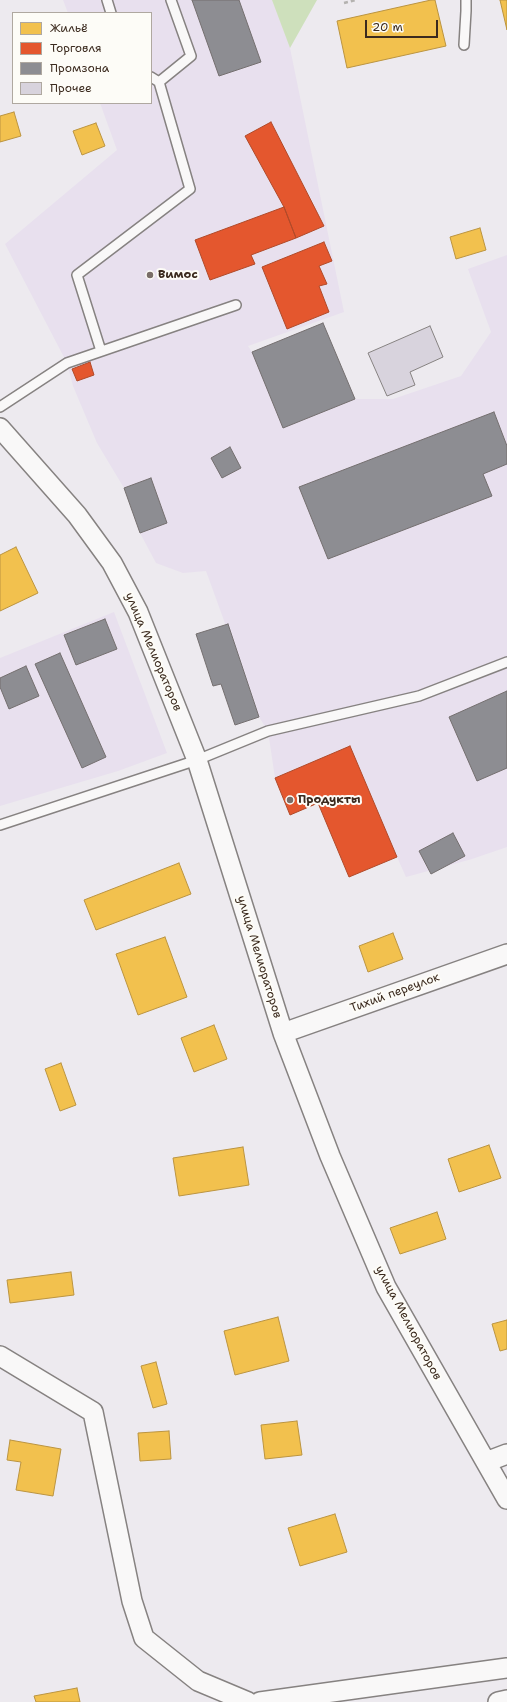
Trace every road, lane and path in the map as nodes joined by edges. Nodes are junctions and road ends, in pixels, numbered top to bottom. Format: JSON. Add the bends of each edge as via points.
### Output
{"nodes":[{"id":1,"x":107,"y":0,"type":"edge"},
{"id":2,"x":170,"y":0,"type":"edge"},
{"id":3,"x":356,"y":0,"type":"edge"},
{"id":4,"x":466,"y":0,"type":"edge"},
{"id":5,"x":344,"y":3,"type":"dead end"},
{"id":6,"x":111,"y":12,"type":"edge"},
{"id":7,"x":464,"y":45,"type":"dead end"},
{"id":8,"x":155,"y":79,"type":"edge"},
{"id":9,"x":236,"y":305,"type":"dead end"},
{"id":10,"x":101,"y":351,"type":"junction"},
{"id":11,"x":0,"y":407,"type":"edge"},
{"id":12,"x":0,"y":428,"type":"edge"},
{"id":13,"x":507,"y":662,"type":"edge"},
{"id":14,"x":197,"y":760,"type":"junction"},
{"id":15,"x":0,"y":825,"type":"edge"},
{"id":16,"x":507,"y":954,"type":"edge"},
{"id":17,"x":283,"y":1033,"type":"junction"},
{"id":18,"x":0,"y":1356,"type":"edge"},
{"id":19,"x":507,"y":1454,"type":"edge"},
{"id":20,"x":486,"y":1462,"type":"junction"},
{"id":21,"x":507,"y":1499,"type":"edge"},
{"id":22,"x":507,"y":1668,"type":"edge"},
{"id":23,"x":507,"y":1700,"type":"edge"},
{"id":24,"x":248,"y":1702,"type":"edge"},
{"id":25,"x":260,"y":1702,"type":"edge"},
{"id":26,"x":498,"y":1702,"type":"edge"}],
"edges":[{"from":1,"to":6,"type":"lane"},
{"from":2,"to":8,"type":"lane","via":[[191,56]]},
{"from":3,"to":5,"type":"path"},
{"from":4,"to":7,"type":"lane"},
{"from":8,"to":10,"type":"lane","via":[[190,189],[77,275]]},
{"from":9,"to":10,"type":"lane"},
{"from":10,"to":11,"type":"lane","via":[[67,363]]},
{"from":12,"to":14,"type":"street","name":"улица Мелиораторов","via":[[77,515],[112,563],[138,612]]},
{"from":13,"to":14,"type":"lane","via":[[419,696],[268,731]]},
{"from":14,"to":15,"type":"lane"},
{"from":14,"to":17,"type":"street","name":"улица Мелиораторов"},
{"from":16,"to":17,"type":"street","name":"Тихий переулок"},
{"from":17,"to":20,"type":"street","name":"улица Мелиораторов","via":[[330,1156],[386,1288]]},
{"from":18,"to":24,"type":"street","via":[[94,1412],[132,1601],[144,1638],[198,1681]]},
{"from":19,"to":20,"type":"street"},
{"from":20,"to":21,"type":"street","name":"улица Мелиораторов"},
{"from":22,"to":25,"type":"street"},
{"from":23,"to":26,"type":"street"}]}
